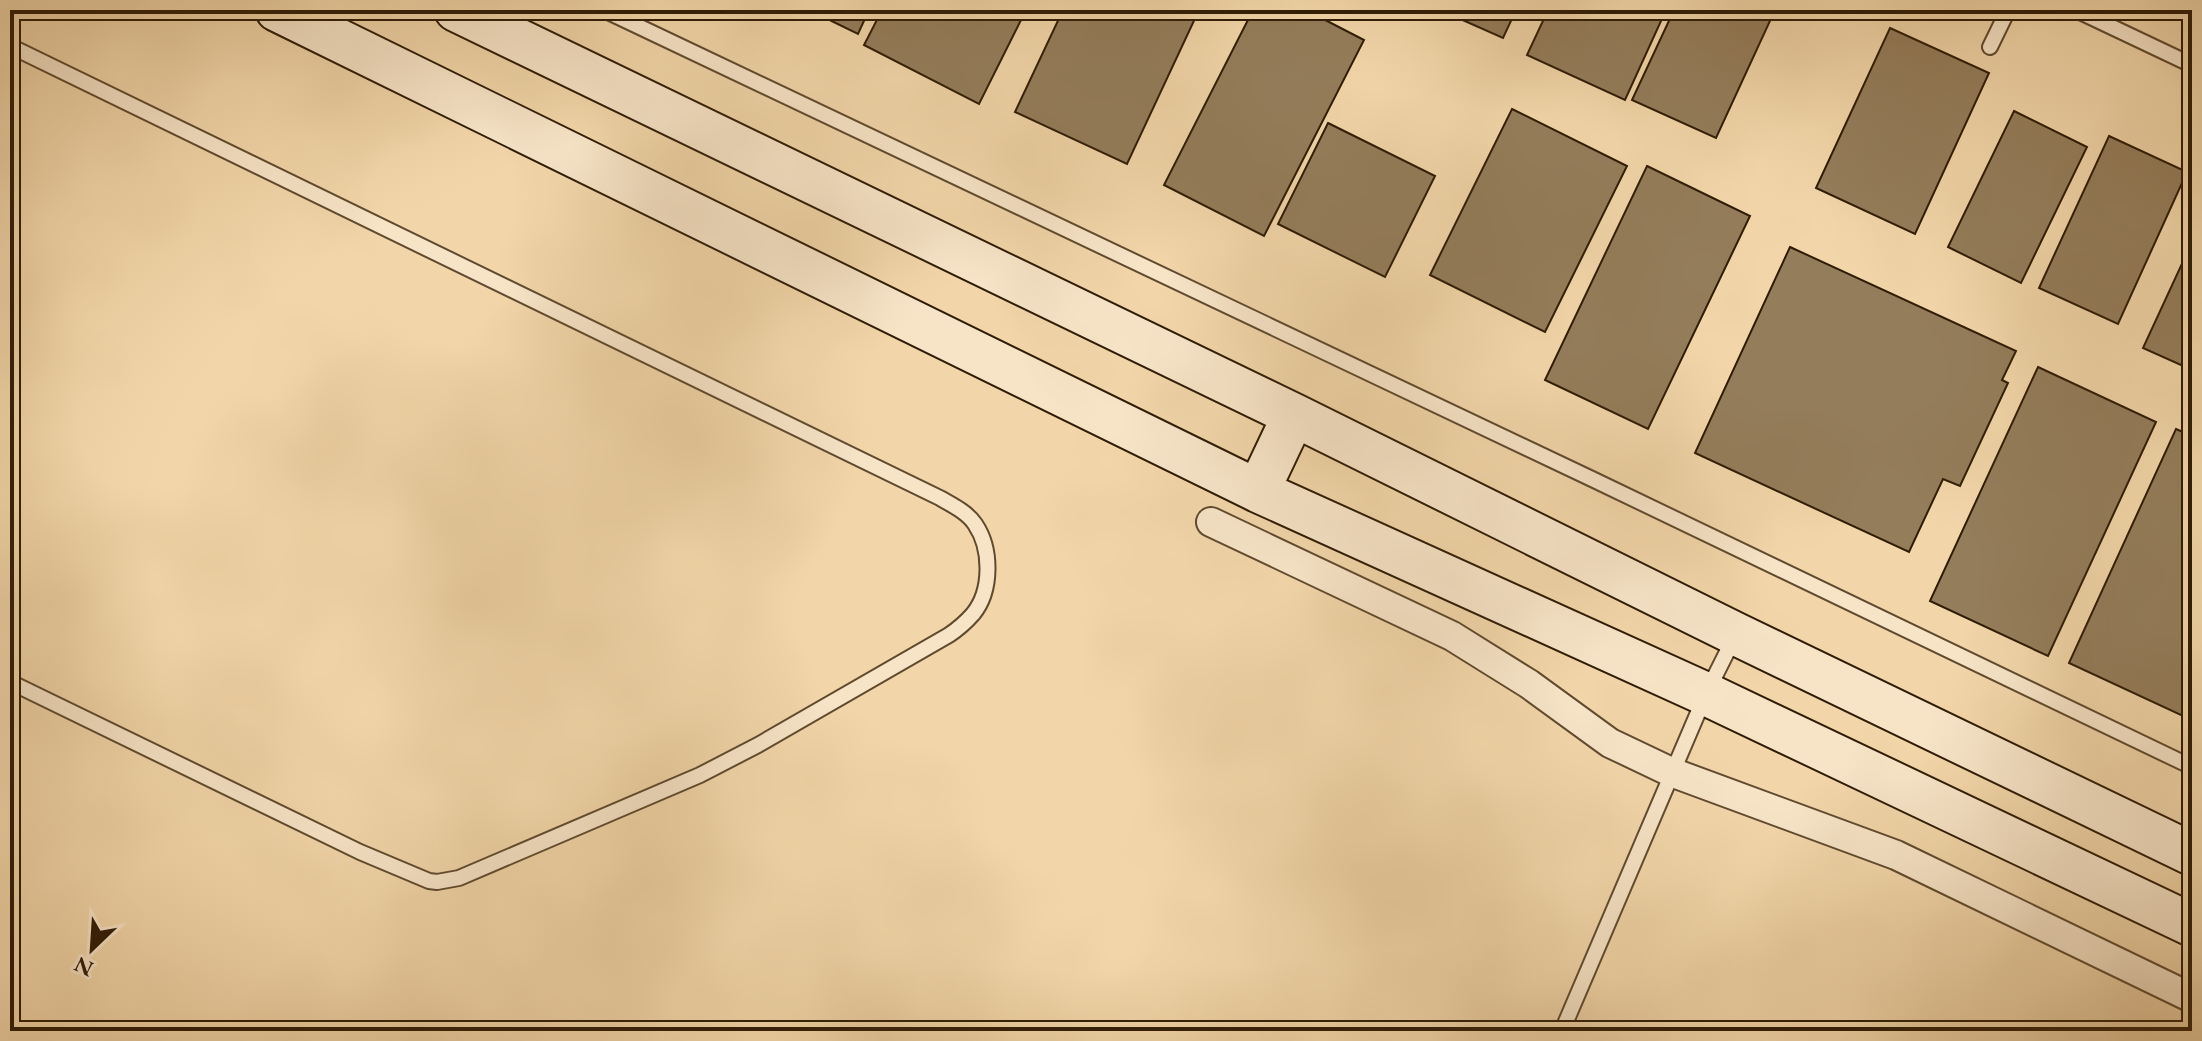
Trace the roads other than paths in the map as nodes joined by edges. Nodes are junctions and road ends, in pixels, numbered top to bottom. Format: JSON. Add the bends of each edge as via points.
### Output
{"nodes":[{"id":1,"x":456,"y":10,"type":"edge"},
{"id":2,"x":604,"y":10,"type":"edge"},
{"id":3,"x":2008,"y":10,"type":"edge"},
{"id":4,"x":2076,"y":10,"type":"edge"},
{"id":5,"x":295,"y":14,"type":"edge"},
{"id":6,"x":10,"y":46,"type":"edge"},
{"id":7,"x":1990,"y":47,"type":"dead end"},
{"id":8,"x":2192,"y":65,"type":"edge"},
{"id":9,"x":1294,"y":415,"type":"junction"},
{"id":10,"x":1258,"y":491,"type":"junction"},
{"id":11,"x":1211,"y":522,"type":"dead end"},
{"id":12,"x":1736,"y":634,"type":"junction"},
{"id":13,"x":10,"y":682,"type":"edge"},
{"id":14,"x":1706,"y":694,"type":"junction"},
{"id":15,"x":2192,"y":767,"type":"edge"},
{"id":16,"x":1671,"y":772,"type":"junction"},
{"id":17,"x":2192,"y":854,"type":"edge"},
{"id":18,"x":2192,"y":925,"type":"edge"},
{"id":19,"x":2192,"y":998,"type":"edge"},
{"id":20,"x":1562,"y":1031,"type":"edge"}],
"edges":[{"from":1,"to":9,"type":"main road"},
{"from":2,"to":15,"type":"lane"},
{"from":3,"to":7,"type":"lane"},
{"from":4,"to":8,"type":"lane"},
{"from":5,"to":10,"type":"main road"},
{"from":6,"to":13,"type":"lane","via":[[940,498],[975,524],[987,562],[982,600],[949,635],[700,775],[459,878],[437,882],[395,869]]},
{"from":9,"to":10,"type":"main road"},
{"from":9,"to":12,"type":"main road"},
{"from":10,"to":14,"type":"main road"},
{"from":11,"to":16,"type":"street","via":[[1452,636],[1610,743]]},
{"from":12,"to":14,"type":"lane"},
{"from":12,"to":17,"type":"main road"},
{"from":14,"to":16,"type":"lane"},
{"from":14,"to":18,"type":"main road"},
{"from":16,"to":19,"type":"street","via":[[1896,855]]},
{"from":16,"to":20,"type":"lane"}]}
